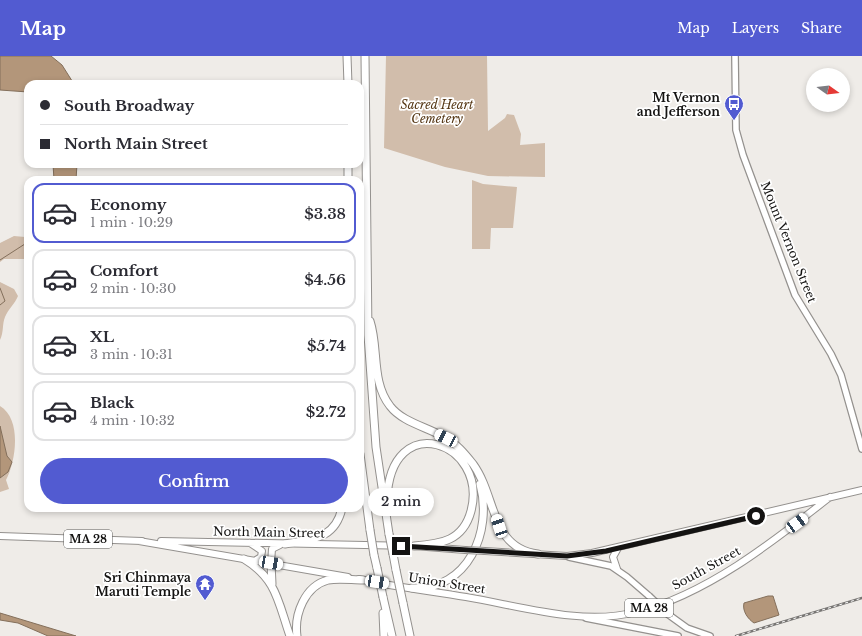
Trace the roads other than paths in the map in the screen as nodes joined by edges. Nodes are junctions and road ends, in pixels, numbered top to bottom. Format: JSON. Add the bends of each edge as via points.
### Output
{"nodes":[{"id":1,"x":347,"y":56,"type":"edge"},
{"id":2,"x":365,"y":56,"type":"edge"},
{"id":3,"x":734,"y":56,"type":"edge"},
{"id":4,"x":348,"y":80,"type":"edge"},
{"id":5,"x":367,"y":310,"type":"junction"},
{"id":6,"x":862,"y":449,"type":"edge"},
{"id":7,"x":470,"y":461,"type":"junction"},
{"id":8,"x":364,"y":484,"type":"edge"},
{"id":9,"x":862,"y":490,"type":"edge"},
{"id":10,"x":830,"y":497,"type":"junction"},
{"id":11,"x":808,"y":502,"type":"junction"},
{"id":12,"x":340,"y":512,"type":"edge"},
{"id":13,"x":809,"y":514,"type":"junction"},
{"id":14,"x":386,"y":516,"type":"junction"},
{"id":15,"x":0,"y":536,"type":"edge"},
{"id":16,"x":139,"y":541,"type":"junction"},
{"id":17,"x":249,"y":542,"type":"junction"},
{"id":18,"x":285,"y":544,"type":"junction"},
{"id":19,"x":414,"y":546,"type":"junction"},
{"id":20,"x":618,"y":548,"type":"junction"},
{"id":21,"x":538,"y":554,"type":"junction"},
{"id":22,"x":567,"y":556,"type":"junction"},
{"id":23,"x":244,"y":559,"type":"junction"},
{"id":24,"x":256,"y":560,"type":"junction"},
{"id":25,"x":271,"y":563,"type":"junction"},
{"id":26,"x":617,"y":569,"type":"junction"},
{"id":27,"x":363,"y":580,"type":"junction"},
{"id":28,"x":273,"y":587,"type":"junction"},
{"id":29,"x":412,"y":588,"type":"junction"},
{"id":30,"x":383,"y":597,"type":"junction"},
{"id":31,"x":575,"y":616,"type":"junction"},
{"id":32,"x":290,"y":636,"type":"edge"},
{"id":33,"x":297,"y":636,"type":"edge"},
{"id":34,"x":384,"y":636,"type":"edge"},
{"id":35,"x":392,"y":636,"type":"edge"},
{"id":36,"x":410,"y":636,"type":"edge"},
{"id":37,"x":678,"y":636,"type":"edge"},
{"id":38,"x":710,"y":636,"type":"edge"}],
"edges":[{"from":1,"to":4,"type":"highway"},
{"from":2,"to":5,"type":"highway"},
{"from":3,"to":6,"type":"main road","name":"Mount Vernon Street","via":[[736,130],[743,155],[796,295],[841,375]]},
{"from":5,"to":7,"type":"highway","via":[[382,392],[390,406],[400,416],[446,438],[460,448]]},
{"from":5,"to":14,"type":"highway","via":[[376,447]]},
{"from":7,"to":21,"type":"highway","via":[[484,483],[500,529],[506,538],[516,548]]},
{"from":7,"to":29,"type":"highway","via":[[480,483],[484,505],[483,525],[475,549],[462,569],[448,580],[428,588]]},
{"from":8,"to":30,"type":"highway","bridge":true},
{"from":9,"to":10,"type":"main road","number":"MA 28"},
{"from":10,"to":11,"type":"main road","number":"MA 28"},
{"from":10,"to":13,"type":"main road","name":"South Street","number":"MA 28"},
{"from":11,"to":13,"type":"main road"},
{"from":11,"to":20,"type":"main road","number":"MA 28"},
{"from":12,"to":18,"type":"highway","via":[[336,523],[325,534],[314,539]]},
{"from":13,"to":31,"type":"main road","name":"South Street","number":"MA 28","via":[[719,575],[671,600],[636,612],[614,616]]},
{"from":14,"to":19,"type":"highway","via":[[390,476],[402,454],[427,443],[446,447],[456,454],[464,464],[473,487],[468,518],[461,530],[450,540],[439,544]]},
{"from":14,"to":36,"type":"highway","bridge":true},
{"from":15,"to":16,"type":"main road","name":"North Main Street","number":"MA 28"},
{"from":16,"to":17,"type":"main road","name":"North Main Street","number":"MA 28"},
{"from":16,"to":23,"type":"main road","name":"Union Street","number":"MA 28"},
{"from":17,"to":18,"type":"main road","name":"North Main Street","number":"MA 28"},
{"from":17,"to":24,"type":"main road","via":[[262,551],[261,557]]},
{"from":18,"to":19,"type":"main road","name":"North Main Street","number":"MA 28"},
{"from":18,"to":25,"type":"main road","via":[[272,548]]},
{"from":19,"to":21,"type":"main road","name":"North Main Street","number":"MA 28","bridge":true},
{"from":20,"to":22,"type":"main road","number":"MA 28"},
{"from":20,"to":26,"type":"main road","via":[[613,558]]},
{"from":21,"to":22,"type":"main road","number":"MA 28"},
{"from":22,"to":26,"type":"main road"},
{"from":23,"to":24,"type":"main road","name":"Union Street","number":"MA 28"},
{"from":23,"to":28,"type":"highway","via":[[260,570]]},
{"from":24,"to":25,"type":"main road","name":"Union Street","number":"MA 28"},
{"from":25,"to":27,"type":"main road","name":"Union Street","number":"MA 28"},
{"from":25,"to":28,"type":"highway"},
{"from":26,"to":38,"type":"main road","bridge":true,"via":[[687,628]]},
{"from":27,"to":29,"type":"main road","name":"Union Street","number":"MA 28"},
{"from":27,"to":33,"type":"highway","via":[[331,580],[315,587],[299,611]]},
{"from":28,"to":32,"type":"highway"},
{"from":29,"to":31,"type":"main road","name":"Union Street","number":"MA 28"},
{"from":30,"to":34,"type":"highway"},
{"from":30,"to":35,"type":"highway"},
{"from":31,"to":37,"type":"main road"}]}
